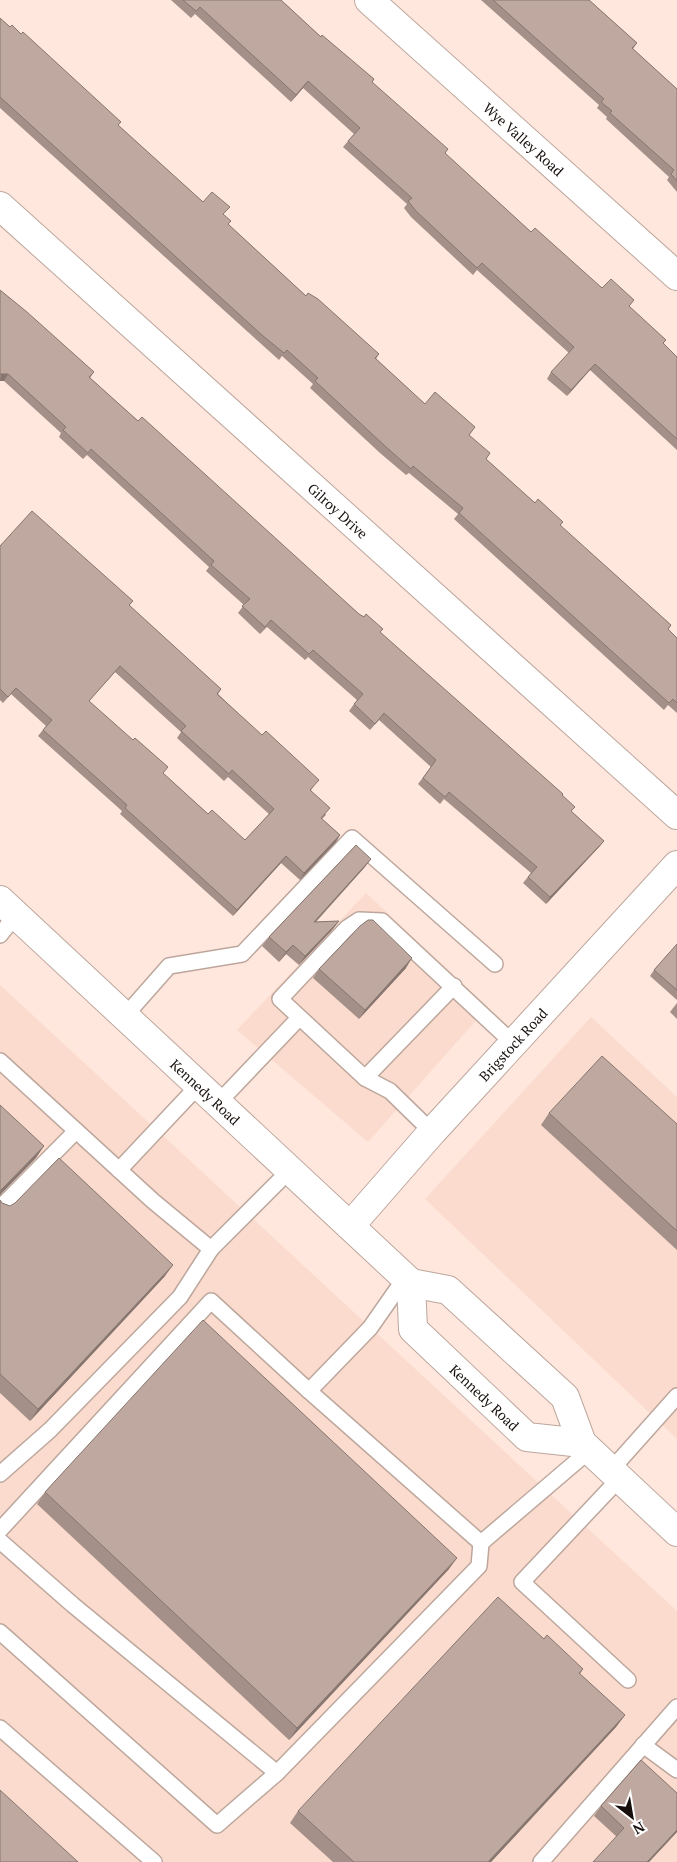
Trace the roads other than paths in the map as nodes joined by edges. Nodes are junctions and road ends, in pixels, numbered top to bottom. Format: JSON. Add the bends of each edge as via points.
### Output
{"nodes":[{"id":1,"x":369,"y":0,"type":"edge"},
{"id":2,"x":0,"y":206,"type":"edge"},
{"id":3,"x":677,"y":276,"type":"edge"},
{"id":4,"x":677,"y":815,"type":"edge"},
{"id":5,"x":677,"y":865,"type":"edge"},
{"id":6,"x":5,"y":916,"type":"edge"},
{"id":7,"x":495,"y":964,"type":"dead end"},
{"id":8,"x":454,"y":986,"type":"junction"},
{"id":9,"x":125,"y":1016,"type":"junction"},
{"id":10,"x":299,"y":1018,"type":"junction"},
{"id":11,"x":514,"y":1044,"type":"junction"},
{"id":12,"x":0,"y":1061,"type":"edge"},
{"id":13,"x":365,"y":1078,"type":"junction"},
{"id":14,"x":208,"y":1094,"type":"junction"},
{"id":15,"x":76,"y":1131,"type":"junction"},
{"id":16,"x":432,"y":1132,"type":"junction"},
{"id":17,"x":119,"y":1170,"type":"junction"},
{"id":18,"x":290,"y":1170,"type":"junction"},
{"id":19,"x":0,"y":1208,"type":"edge"},
{"id":20,"x":350,"y":1226,"type":"junction"},
{"id":21,"x":211,"y":1249,"type":"junction"},
{"id":22,"x":408,"y":1281,"type":"junction"},
{"id":23,"x":309,"y":1391,"type":"junction"},
{"id":24,"x":677,"y":1396,"type":"edge"},
{"id":25,"x":586,"y":1446,"type":"junction"},
{"id":26,"x":0,"y":1474,"type":"edge"},
{"id":27,"x":616,"y":1474,"type":"junction"},
{"id":28,"x":0,"y":1530,"type":"edge"},
{"id":29,"x":677,"y":1532,"type":"edge"},
{"id":30,"x":0,"y":1541,"type":"edge"},
{"id":31,"x":482,"y":1543,"type":"junction"},
{"id":32,"x":0,"y":1632,"type":"edge"},
{"id":33,"x":628,"y":1680,"type":"dead end"},
{"id":34,"x":677,"y":1707,"type":"edge"},
{"id":35,"x":0,"y":1728,"type":"edge"},
{"id":36,"x":643,"y":1745,"type":"junction"},
{"id":37,"x":677,"y":1770,"type":"edge"},
{"id":38,"x":277,"y":1773,"type":"junction"},
{"id":39,"x":154,"y":1862,"type":"edge"},
{"id":40,"x":540,"y":1862,"type":"edge"}],
"edges":[{"from":1,"to":3,"type":"street","name":"Wye Valley Road"},
{"from":2,"to":4,"type":"street","name":"Gilroy Drive"},
{"from":5,"to":11,"type":"street","name":"Brigstock Road"},
{"from":6,"to":9,"type":"street","name":"Kennedy Road"},
{"from":7,"to":9,"type":"lane","via":[[352,838],[242,954],[169,966]]},
{"from":8,"to":10,"type":"lane","via":[[382,921],[359,920],[347,928],[280,999]]},
{"from":8,"to":11,"type":"lane"},
{"from":8,"to":13,"type":"lane"},
{"from":9,"to":14,"type":"street","name":"Kennedy Road"},
{"from":10,"to":13,"type":"lane"},
{"from":10,"to":14,"type":"lane"},
{"from":11,"to":16,"type":"street","name":"Brigstock Road"},
{"from":12,"to":15,"type":"lane"},
{"from":13,"to":16,"type":"lane","via":[[390,1090]]},
{"from":14,"to":17,"type":"lane"},
{"from":14,"to":18,"type":"street","name":"Kennedy Road"},
{"from":15,"to":17,"type":"lane"},
{"from":15,"to":19,"type":"lane"},
{"from":16,"to":20,"type":"street","name":"Brigstock Road"},
{"from":17,"to":21,"type":"lane"},
{"from":18,"to":20,"type":"street","name":"Kennedy Road"},
{"from":18,"to":21,"type":"lane"},
{"from":20,"to":22,"type":"street","name":"Kennedy Road"},
{"from":21,"to":26,"type":"lane","via":[[180,1297],[50,1430]]},
{"from":22,"to":23,"type":"lane","via":[[370,1328]]},
{"from":22,"to":25,"type":"street","via":[[448,1290],[565,1397]]},
{"from":22,"to":25,"type":"street","name":"Kennedy Road","via":[[413,1329],[527,1437]]},
{"from":23,"to":28,"type":"lane","via":[[211,1301]]},
{"from":23,"to":31,"type":"lane"},
{"from":24,"to":27,"type":"lane"},
{"from":25,"to":27,"type":"street"},
{"from":25,"to":31,"type":"lane"},
{"from":27,"to":29,"type":"street"},
{"from":27,"to":33,"type":"lane","via":[[522,1582]]},
{"from":30,"to":38,"type":"lane"},
{"from":31,"to":38,"type":"lane","via":[[479,1566]]},
{"from":32,"to":38,"type":"lane","via":[[217,1825]]},
{"from":34,"to":36,"type":"lane"},
{"from":35,"to":39,"type":"lane"},
{"from":36,"to":37,"type":"lane"},
{"from":36,"to":40,"type":"lane"}]}
